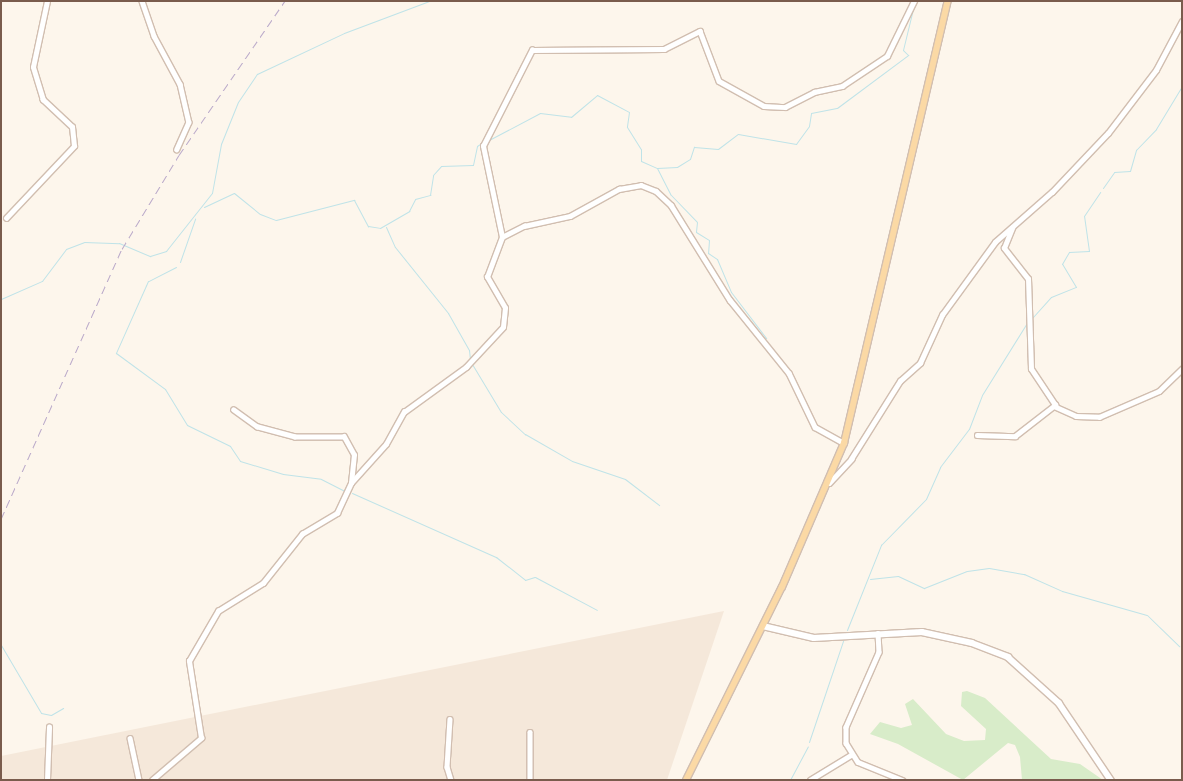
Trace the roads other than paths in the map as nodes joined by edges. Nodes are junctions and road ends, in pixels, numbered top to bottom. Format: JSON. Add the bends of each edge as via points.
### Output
{"nodes":[{"id":1,"x":47,"y":1,"type":"edge"},
{"id":2,"x":142,"y":1,"type":"edge"},
{"id":3,"x":914,"y":1,"type":"edge"},
{"id":4,"x":948,"y":1,"type":"edge"},
{"id":5,"x":1182,"y":21,"type":"edge"},
{"id":6,"x":177,"y":148,"type":"dead end"},
{"id":7,"x":6,"y":218,"type":"dead end"},
{"id":8,"x":1013,"y":224,"type":"junction"},
{"id":9,"x":502,"y":237,"type":"junction"},
{"id":10,"x":1182,"y":369,"type":"edge"},
{"id":11,"x":1054,"y":406,"type":"junction"},
{"id":12,"x":234,"y":410,"type":"dead end"},
{"id":13,"x":977,"y":435,"type":"dead end"},
{"id":14,"x":844,"y":443,"type":"junction"},
{"id":15,"x":829,"y":483,"type":"junction"},
{"id":16,"x":352,"y":484,"type":"junction"},
{"id":17,"x":763,"y":626,"type":"junction"},
{"id":18,"x":878,"y":632,"type":"junction"},
{"id":19,"x":450,"y":719,"type":"dead end"},
{"id":20,"x":49,"y":727,"type":"dead end"},
{"id":21,"x":530,"y":732,"type":"dead end"},
{"id":22,"x":130,"y":738,"type":"dead end"},
{"id":23,"x":851,"y":755,"type":"junction"},
{"id":24,"x":47,"y":780,"type":"edge"},
{"id":25,"x":139,"y":780,"type":"edge"},
{"id":26,"x":152,"y":780,"type":"edge"},
{"id":27,"x":451,"y":780,"type":"edge"},
{"id":28,"x":530,"y":780,"type":"edge"},
{"id":29,"x":686,"y":780,"type":"edge"},
{"id":30,"x":810,"y":780,"type":"edge"},
{"id":31,"x":902,"y":780,"type":"edge"},
{"id":32,"x":1110,"y":780,"type":"edge"}],
"edges":[{"from":1,"to":7,"type":"street","via":[[34,68],[43,100],[72,127],[74,146]]},
{"from":2,"to":6,"type":"street","via":[[154,36],[180,84],[189,122]]},
{"from":3,"to":9,"type":"street","via":[[887,56],[842,86],[814,92],[785,107],[764,106],[719,81],[700,31],[664,49],[532,50],[483,146]]},
{"from":4,"to":14,"type":"main road"},
{"from":5,"to":8,"type":"street","via":[[1156,70],[1108,133]]},
{"from":8,"to":11,"type":"street","via":[[1004,248],[1028,279],[1031,369],[1054,399]]},
{"from":8,"to":15,"type":"street","via":[[947,307],[920,362],[900,381],[851,459]]},
{"from":9,"to":14,"type":"street","via":[[524,226],[570,216],[619,189],[641,185],[656,191],[671,205],[730,300],[789,373],[815,426]]},
{"from":9,"to":16,"type":"street","via":[[487,277],[505,308],[500,333],[466,367],[404,412],[386,444]]},
{"from":10,"to":11,"type":"street","via":[[1159,391],[1099,417],[1076,416]]},
{"from":11,"to":13,"type":"street","via":[[1014,436]]},
{"from":12,"to":16,"type":"street","via":[[257,427],[296,437],[344,437],[354,455]]},
{"from":14,"to":15,"type":"main road"},
{"from":15,"to":17,"type":"main road"},
{"from":16,"to":26,"type":"street","via":[[341,509],[302,534],[263,583],[218,611],[189,661],[201,738]]},
{"from":17,"to":18,"type":"main road","via":[[814,638]]},
{"from":17,"to":29,"type":"main road"},
{"from":18,"to":23,"type":"street","via":[[879,652],[846,727]]},
{"from":18,"to":32,"type":"main road","via":[[948,636],[1011,658],[1058,704]]},
{"from":19,"to":27,"type":"street","via":[[447,767]]},
{"from":20,"to":24,"type":"street"},
{"from":21,"to":28,"type":"street"},
{"from":22,"to":25,"type":"street"},
{"from":23,"to":30,"type":"street","via":[[829,772]]},
{"from":23,"to":31,"type":"street"}]}
